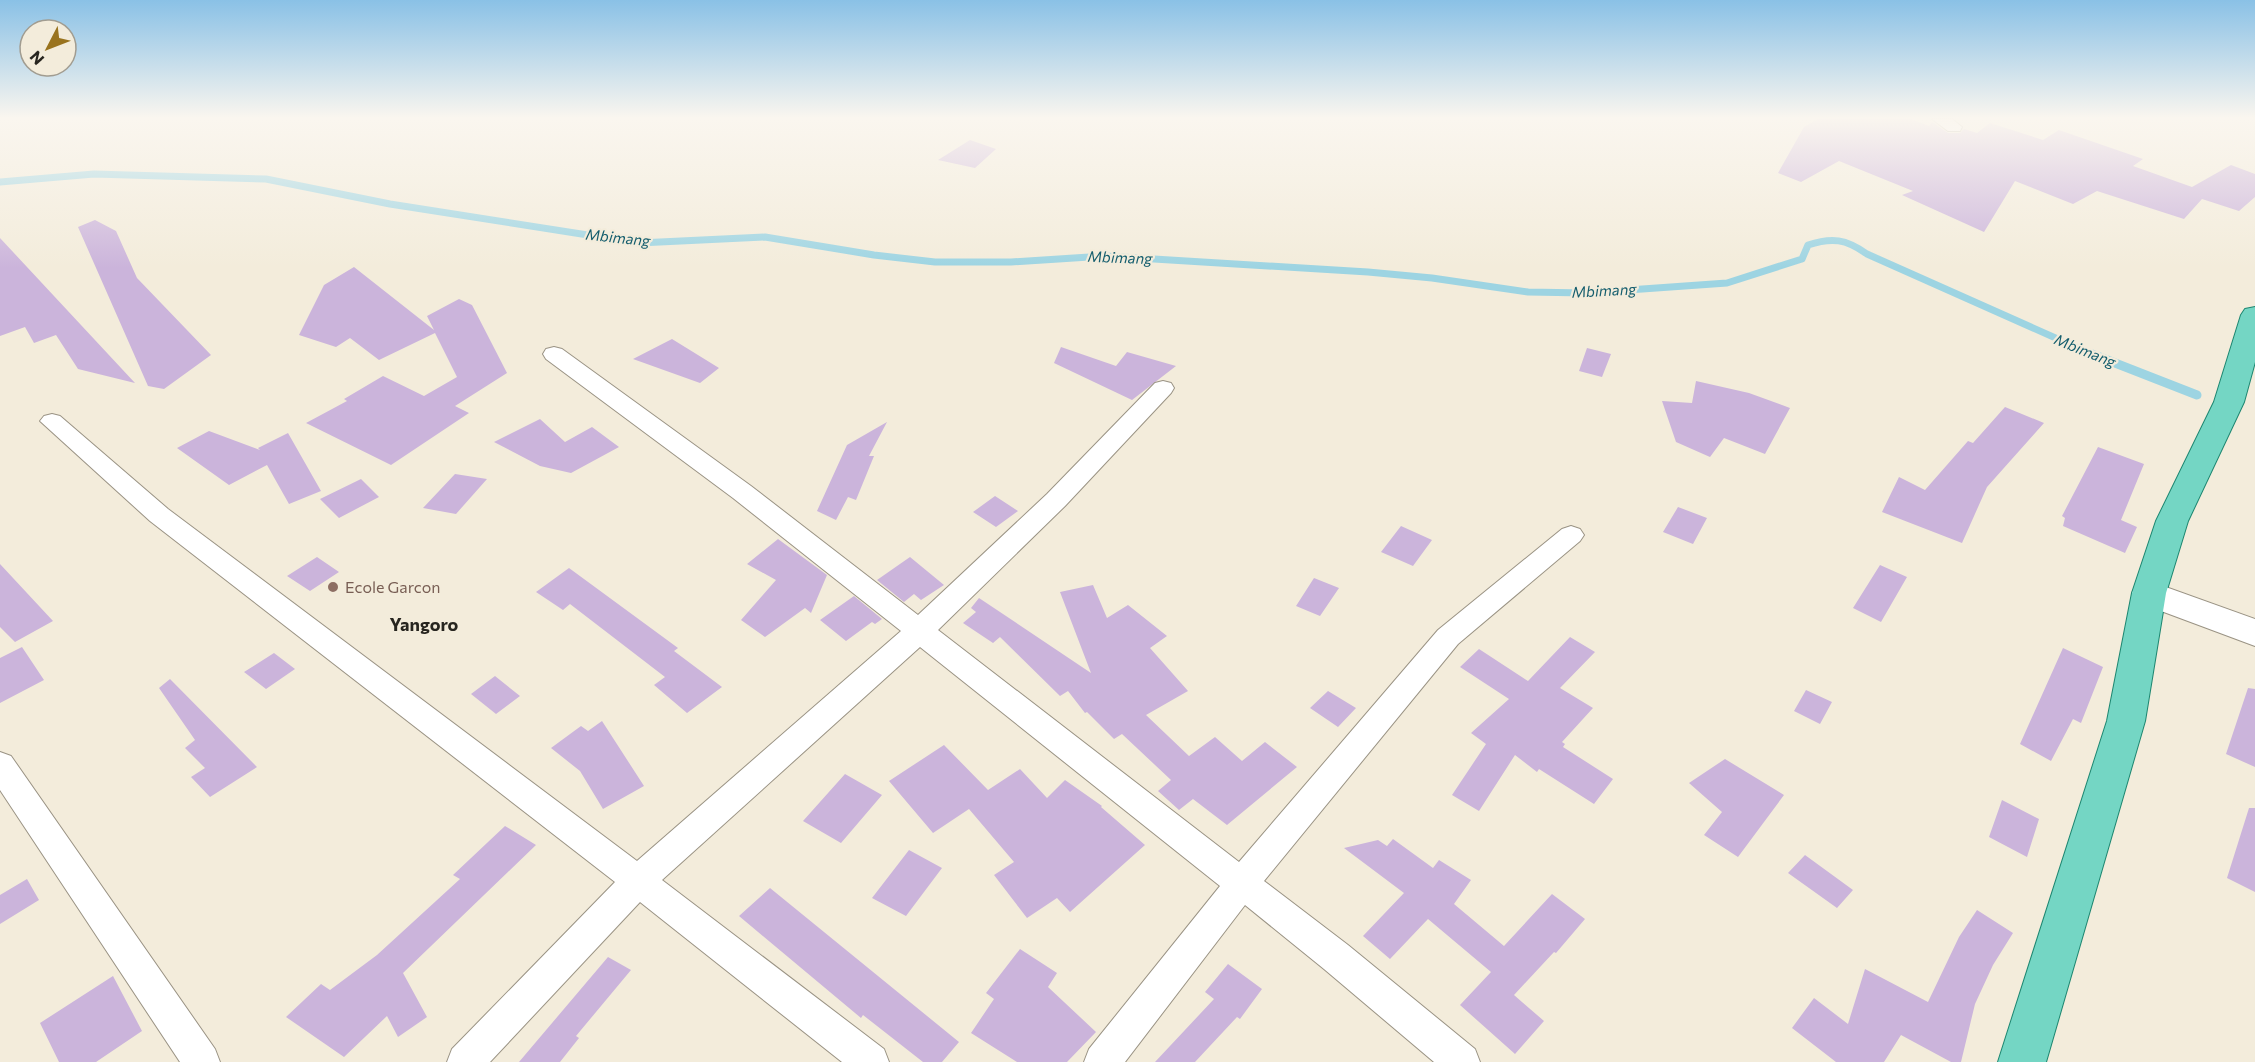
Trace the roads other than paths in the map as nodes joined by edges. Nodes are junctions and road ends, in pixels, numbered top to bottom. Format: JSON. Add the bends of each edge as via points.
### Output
{"nodes":[{"id":1,"x":2255,"y":315,"type":"edge"},
{"id":2,"x":554,"y":354,"type":"dead end"},
{"id":3,"x":1163,"y":388,"type":"dead end"},
{"id":4,"x":52,"y":421,"type":"dead end"},
{"id":5,"x":1571,"y":535,"type":"dead end"},
{"id":6,"x":2149,"y":593,"type":"junction"},
{"id":7,"x":919,"y":631,"type":"junction"},
{"id":8,"x":2255,"y":633,"type":"edge"},
{"id":9,"x":0,"y":765,"type":"edge"},
{"id":10,"x":638,"y":881,"type":"junction"},
{"id":11,"x":1242,"y":883,"type":"junction"},
{"id":12,"x":202,"y":1062,"type":"edge"},
{"id":13,"x":465,"y":1062,"type":"edge"},
{"id":14,"x":871,"y":1062,"type":"edge"},
{"id":15,"x":1102,"y":1062,"type":"edge"},
{"id":16,"x":1462,"y":1062,"type":"edge"},
{"id":17,"x":2022,"y":1062,"type":"edge"}],
"edges":[{"from":1,"to":6,"type":"main road","via":[[2229,402],[2172,521]]},
{"from":2,"to":7,"type":"street","via":[[742,492]]},
{"from":3,"to":7,"type":"street","via":[[1056,500]]},
{"from":4,"to":10,"type":"street","via":[[159,515]]},
{"from":5,"to":11,"type":"street","via":[[1448,637]]},
{"from":6,"to":8,"type":"street"},
{"from":6,"to":17,"type":"main road","via":[[2126,721]]},
{"from":7,"to":10,"type":"street"},
{"from":7,"to":11,"type":"street"},
{"from":9,"to":12,"type":"street"},
{"from":10,"to":13,"type":"street"},
{"from":10,"to":14,"type":"street"},
{"from":11,"to":15,"type":"street"},
{"from":11,"to":16,"type":"street"}]}
